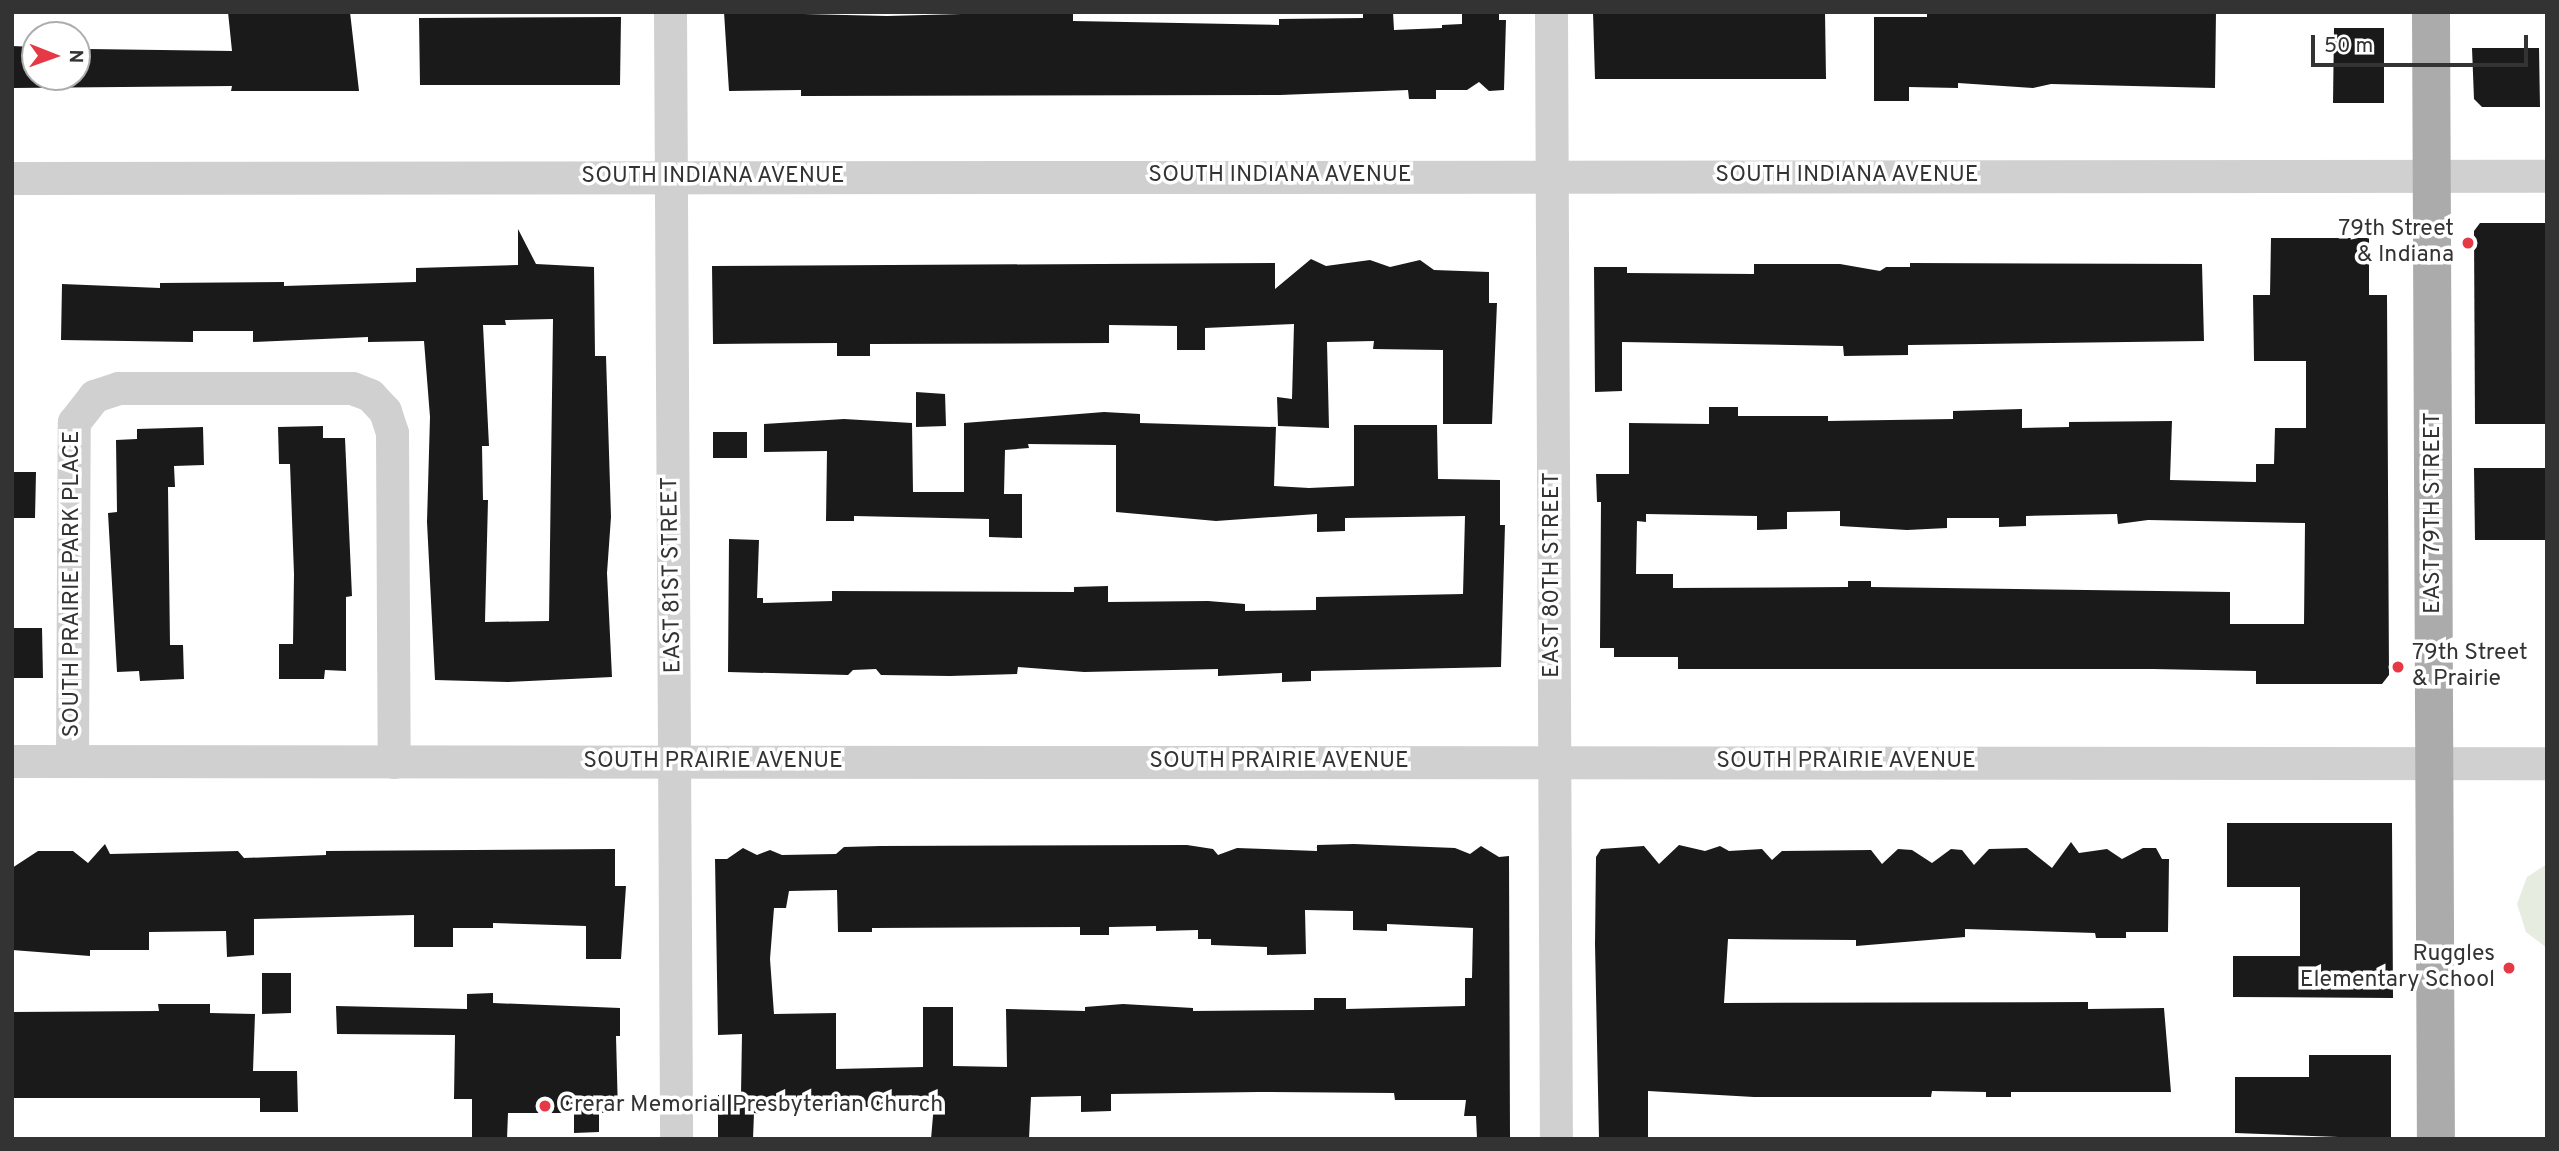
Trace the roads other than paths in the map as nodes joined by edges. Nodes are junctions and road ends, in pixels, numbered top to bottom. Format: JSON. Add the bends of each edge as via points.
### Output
{"nodes":[{"id":1,"x":670,"y":12,"type":"edge"},
{"id":2,"x":1550,"y":12,"type":"edge"},
{"id":3,"x":2431,"y":12,"type":"edge"},
{"id":4,"x":1551,"y":176,"type":"junction"},
{"id":5,"x":2432,"y":176,"type":"junction"},
{"id":6,"x":2547,"y":176,"type":"edge"},
{"id":7,"x":670,"y":177,"type":"junction"},
{"id":8,"x":12,"y":178,"type":"edge"},
{"id":9,"x":12,"y":761,"type":"edge"},
{"id":10,"x":72,"y":761,"type":"junction"},
{"id":11,"x":1554,"y":761,"type":"junction"},
{"id":12,"x":394,"y":762,"type":"junction"},
{"id":13,"x":675,"y":763,"type":"junction"},
{"id":14,"x":2434,"y":763,"type":"junction"},
{"id":15,"x":2547,"y":763,"type":"edge"},
{"id":16,"x":676,"y":1139,"type":"edge"},
{"id":17,"x":1556,"y":1139,"type":"edge"},
{"id":18,"x":2436,"y":1139,"type":"edge"}],
"edges":[{"from":1,"to":7,"type":"street","name":"EAST 81ST STREET"},
{"from":2,"to":4,"type":"street","name":"EAST 80TH STREET"},
{"from":3,"to":5,"type":"main road","name":"EAST 79TH STREET"},
{"from":4,"to":5,"type":"street","name":"SOUTH INDIANA AVENUE"},
{"from":4,"to":7,"type":"street","name":"SOUTH INDIANA AVENUE"},
{"from":4,"to":11,"type":"street","name":"EAST 80TH STREET"},
{"from":5,"to":6,"type":"street","name":"SOUTH INDIANA AVENUE"},
{"from":5,"to":14,"type":"main road","name":"EAST 79TH STREET"},
{"from":7,"to":8,"type":"street","name":"SOUTH INDIANA AVENUE"},
{"from":7,"to":13,"type":"street","name":"EAST 81ST STREET"},
{"from":9,"to":10,"type":"street","name":"SOUTH PRAIRIE AVENUE"},
{"from":10,"to":12,"type":"street","name":"SOUTH PRAIRIE AVENUE"},
{"from":10,"to":12,"type":"street","name":"SOUTH PRAIRIE PARK PLACE","via":[[72,438],[79,412],[94,396],[118,388],[352,388],[379,402],[392,433]]},
{"from":11,"to":13,"type":"street","name":"SOUTH PRAIRIE AVENUE"},
{"from":11,"to":14,"type":"street","name":"SOUTH PRAIRIE AVENUE"},
{"from":11,"to":17,"type":"street","name":"EAST 80TH STREET"},
{"from":12,"to":13,"type":"street","name":"SOUTH PRAIRIE AVENUE"},
{"from":13,"to":16,"type":"street","name":"EAST 81ST STREET"},
{"from":14,"to":15,"type":"street","name":"SOUTH PRAIRIE AVENUE"},
{"from":14,"to":18,"type":"main road","name":"EAST 79TH STREET"}]}
